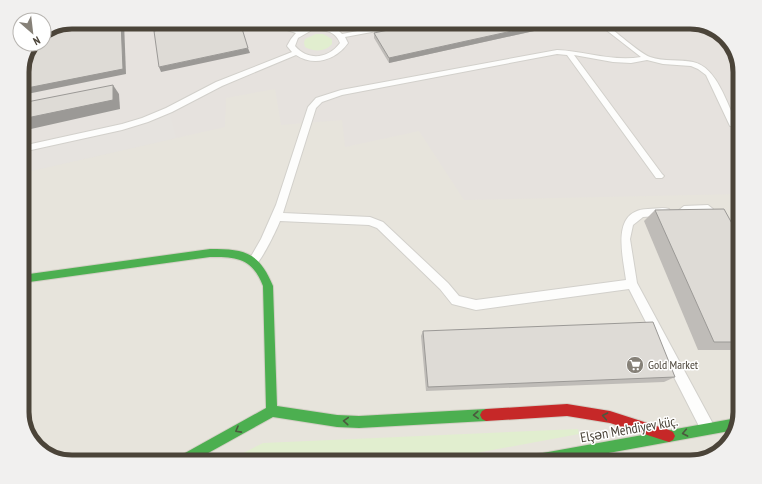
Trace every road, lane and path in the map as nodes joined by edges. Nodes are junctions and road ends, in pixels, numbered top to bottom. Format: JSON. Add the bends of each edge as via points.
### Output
{"nodes":[{"id":1,"x":290,"y":29,"type":"edge"},
{"id":2,"x":308,"y":29,"type":"edge"},
{"id":3,"x":332,"y":29,"type":"edge"},
{"id":4,"x":378,"y":29,"type":"edge"},
{"id":5,"x":608,"y":29,"type":"edge"},
{"id":6,"x":300,"y":32,"type":"junction"},
{"id":7,"x":342,"y":36,"type":"junction"},
{"id":8,"x":295,"y":53,"type":"junction"},
{"id":9,"x":569,"y":53,"type":"junction"},
{"id":10,"x":647,"y":58,"type":"junction"},
{"id":11,"x":733,"y":124,"type":"dead end"},
{"id":12,"x":29,"y":147,"type":"edge"},
{"id":13,"x":659,"y":176,"type":"dead end"},
{"id":14,"x":708,"y":209,"type":"edge"},
{"id":15,"x":278,"y":216,"type":"junction"},
{"id":16,"x":254,"y":260,"type":"junction"},
{"id":17,"x":29,"y":278,"type":"edge"},
{"id":18,"x":632,"y":284,"type":"junction"},
{"id":19,"x":272,"y":411,"type":"junction"},
{"id":20,"x":731,"y":425,"type":"edge"},
{"id":21,"x":708,"y":428,"type":"junction"},
{"id":22,"x":669,"y":436,"type":"junction"},
{"id":23,"x":193,"y":455,"type":"edge"},
{"id":24,"x":564,"y":455,"type":"edge"}],
"edges":[{"from":1,"to":6,"type":"lane"},
{"from":2,"to":6,"type":"lane"},
{"from":3,"to":7,"type":"lane"},
{"from":4,"to":7,"type":"lane"},
{"from":5,"to":10,"type":"lane"},
{"from":6,"to":8,"type":"lane","via":[[293,38],[291,46]]},
{"from":7,"to":8,"type":"lane","via":[[344,43],[330,56],[317,59]]},
{"from":8,"to":12,"type":"lane","via":[[219,84],[145,120]]},
{"from":9,"to":10,"type":"lane","via":[[613,60],[632,61]]},
{"from":9,"to":13,"type":"lane"},
{"from":9,"to":15,"type":"lane","via":[[535,55],[319,100],[312,107],[305,123]]},
{"from":10,"to":11,"type":"lane","via":[[701,67],[709,74]]},
{"from":14,"to":18,"type":"lane","via":[[641,213],[629,223],[625,239]]},
{"from":15,"to":16,"type":"lane","via":[[266,243]]},
{"from":15,"to":18,"type":"lane","via":[[370,221],[380,224],[456,300],[476,305]]},
{"from":16,"to":17,"type":"street","via":[[228,252],[210,253]]},
{"from":16,"to":19,"type":"street","via":[[262,268],[268,286]]},
{"from":18,"to":21,"type":"lane"},
{"from":22,"to":19,"type":"street","one_way":true,"via":[[610,417],[567,410],[359,422]]},
{"from":19,"to":23,"type":"street","one_way":true},
{"from":20,"to":21,"type":"street","name":"Elşən Mehdiyev küç."},
{"from":21,"to":22,"type":"street","name":"Elşən Mehdiyev küç.","one_way":true},
{"from":22,"to":24,"type":"street","name":"Elşən Mehdiyev küç."}]}
